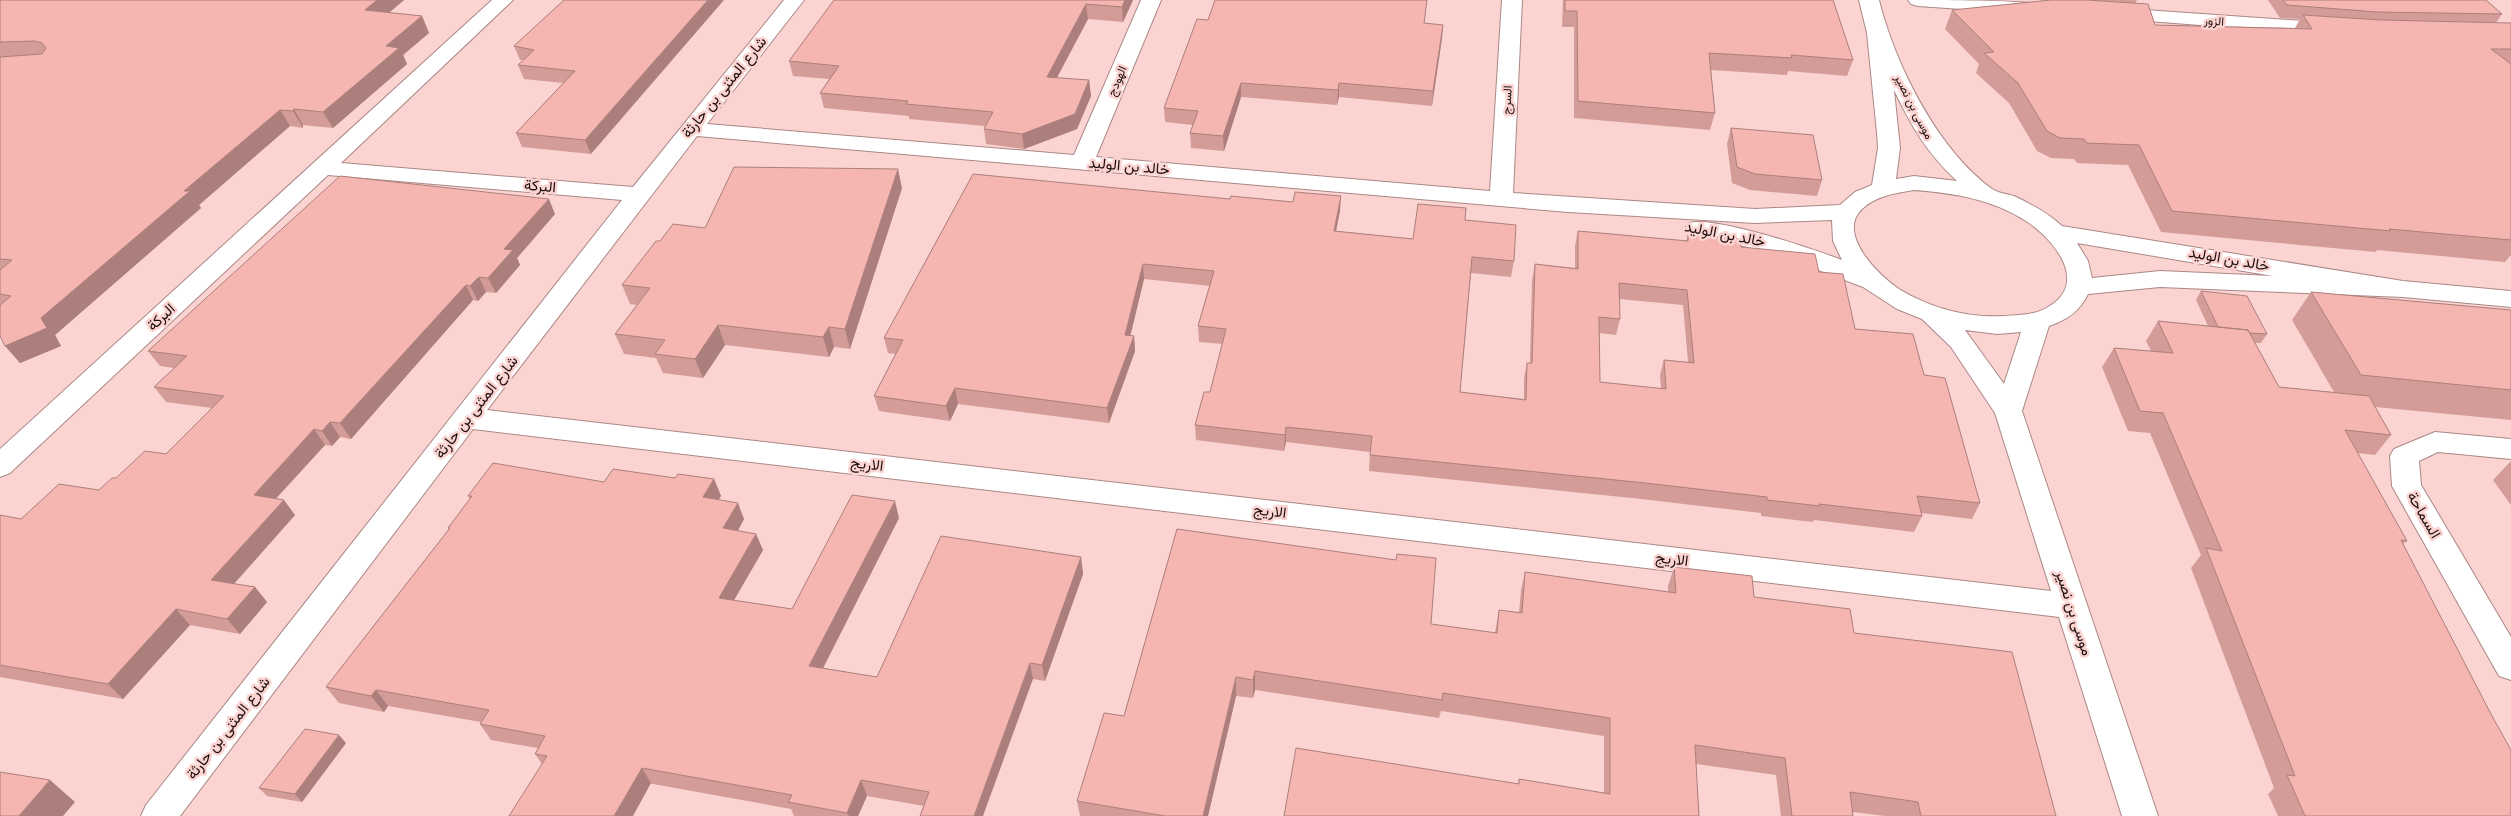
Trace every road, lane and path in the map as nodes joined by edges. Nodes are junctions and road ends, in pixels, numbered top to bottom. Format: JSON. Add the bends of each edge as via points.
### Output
{"nodes":[{"id":1,"x":503,"y":0,"type":"edge"},
{"id":2,"x":794,"y":0,"type":"edge"},
{"id":3,"x":1151,"y":0,"type":"edge"},
{"id":4,"x":1512,"y":0,"type":"edge"},
{"id":5,"x":1869,"y":0,"type":"edge"},
{"id":6,"x":1918,"y":0,"type":"edge"},
{"id":7,"x":2054,"y":10,"type":"edge"},
{"id":8,"x":2092,"y":12,"type":"edge"},
{"id":9,"x":2350,"y":30,"type":"edge"},
{"id":10,"x":1877,"y":33,"type":"junction"},
{"id":11,"x":691,"y":129,"type":"junction"},
{"id":12,"x":1083,"y":162,"type":"junction"},
{"id":13,"x":321,"y":168,"type":"junction"},
{"id":14,"x":1883,"y":188,"type":"junction"},
{"id":15,"x":1984,"y":193,"type":"junction"},
{"id":16,"x":639,"y":194,"type":"junction"},
{"id":17,"x":1501,"y":199,"type":"junction"},
{"id":18,"x":1568,"y":205,"type":"junction"},
{"id":19,"x":1846,"y":212,"type":"junction"},
{"id":20,"x":2055,"y":232,"type":"junction"},
{"id":21,"x":1876,"y":284,"type":"junction"},
{"id":22,"x":2079,"y":287,"type":"junction"},
{"id":23,"x":2403,"y":288,"type":"junction"},
{"id":24,"x":2511,"y":299,"type":"edge"},
{"id":25,"x":1929,"y":312,"type":"junction"},
{"id":26,"x":2038,"y":321,"type":"junction"},
{"id":27,"x":2008,"y":411,"type":"junction"},
{"id":28,"x":468,"y":418,"type":"junction"},
{"id":29,"x":12,"y":443,"type":"edge"},
{"id":30,"x":2511,"y":449,"type":"edge"},
{"id":31,"x":0,"y":466,"type":"edge"},
{"id":32,"x":2072,"y":606,"type":"junction"},
{"id":33,"x":2511,"y":666,"type":"edge"},
{"id":34,"x":159,"y":816,"type":"edge"},
{"id":35,"x":2140,"y":816,"type":"edge"}],
"edges":[{"from":1,"to":13,"type":"street","name":"البركة"},
{"from":2,"to":11,"type":"street","name":"شارع المثنى بن حارثة"},
{"from":3,"to":12,"type":"street","name":"الهودج"},
{"from":4,"to":17,"type":"street","name":"السرج"},
{"from":5,"to":10,"type":"street","name":"موسى بن نصير"},
{"from":6,"to":7,"type":"street"},
{"from":8,"to":9,"type":"street","name":"الزور"},
{"from":10,"to":14,"type":"street","name":"موسى بن نصير","via":[[1888,148]]},
{"from":10,"to":15,"type":"street","name":"موسى بن نصير","via":[[1924,130],[1950,162]]},
{"from":11,"to":12,"type":"street","name":"خالد بن الوليد"},
{"from":11,"to":16,"type":"street","name":"شارع المثنى بن حارثة"},
{"from":12,"to":17,"type":"street","name":"خالد بن الوليد"},
{"from":13,"to":16,"type":"street","name":"البركة"},
{"from":13,"to":29,"type":"street","name":"البركة"},
{"from":14,"to":15,"type":"street","via":[[1914,183],[1948,185]]},
{"from":14,"to":19,"type":"street","via":[[1861,198]]},
{"from":15,"to":20,"type":"street","via":[[2035,216]]},
{"from":16,"to":28,"type":"street","name":"شارع المثنى بن حارثة"},
{"from":17,"to":18,"type":"street","name":"خالد بن الوليد"},
{"from":18,"to":19,"type":"street","name":"خالد بن الوليد","via":[[1755,216]]},
{"from":18,"to":21,"type":"street","name":"خالد بن الوليد","via":[[1774,244],[1822,260]]},
{"from":19,"to":21,"type":"street","via":[[1842,228],[1845,246],[1857,266]]},
{"from":20,"to":22,"type":"street","via":[[2071,250],[2080,269]]},
{"from":20,"to":23,"type":"street","name":"خالد بن الوليد"},
{"from":21,"to":25,"type":"street"},
{"from":22,"to":23,"type":"street","name":"خالد بن الوليد","via":[[2160,279]]},
{"from":22,"to":26,"type":"street","via":[[2072,301],[2059,312]]},
{"from":23,"to":24,"type":"street","name":"خالد بن الوليد"},
{"from":25,"to":26,"type":"street","via":[[1967,322],[2005,325]]},
{"from":25,"to":27,"type":"street","name":"موسى بن نصير","via":[[1960,341]]},
{"from":26,"to":27,"type":"street"},
{"from":27,"to":32,"type":"street","name":"موسى بن نصير"},
{"from":28,"to":32,"type":"street","name":"الاريج"},
{"from":28,"to":34,"type":"street","name":"شارع المثنى بن حارثة"},
{"from":29,"to":31,"type":"street","name":"البركة"},
{"from":30,"to":33,"type":"street","name":"السماحة","via":[[2435,442],[2404,456],[2407,486]]},
{"from":32,"to":35,"type":"street","name":"موسى بن نصير"}]}
